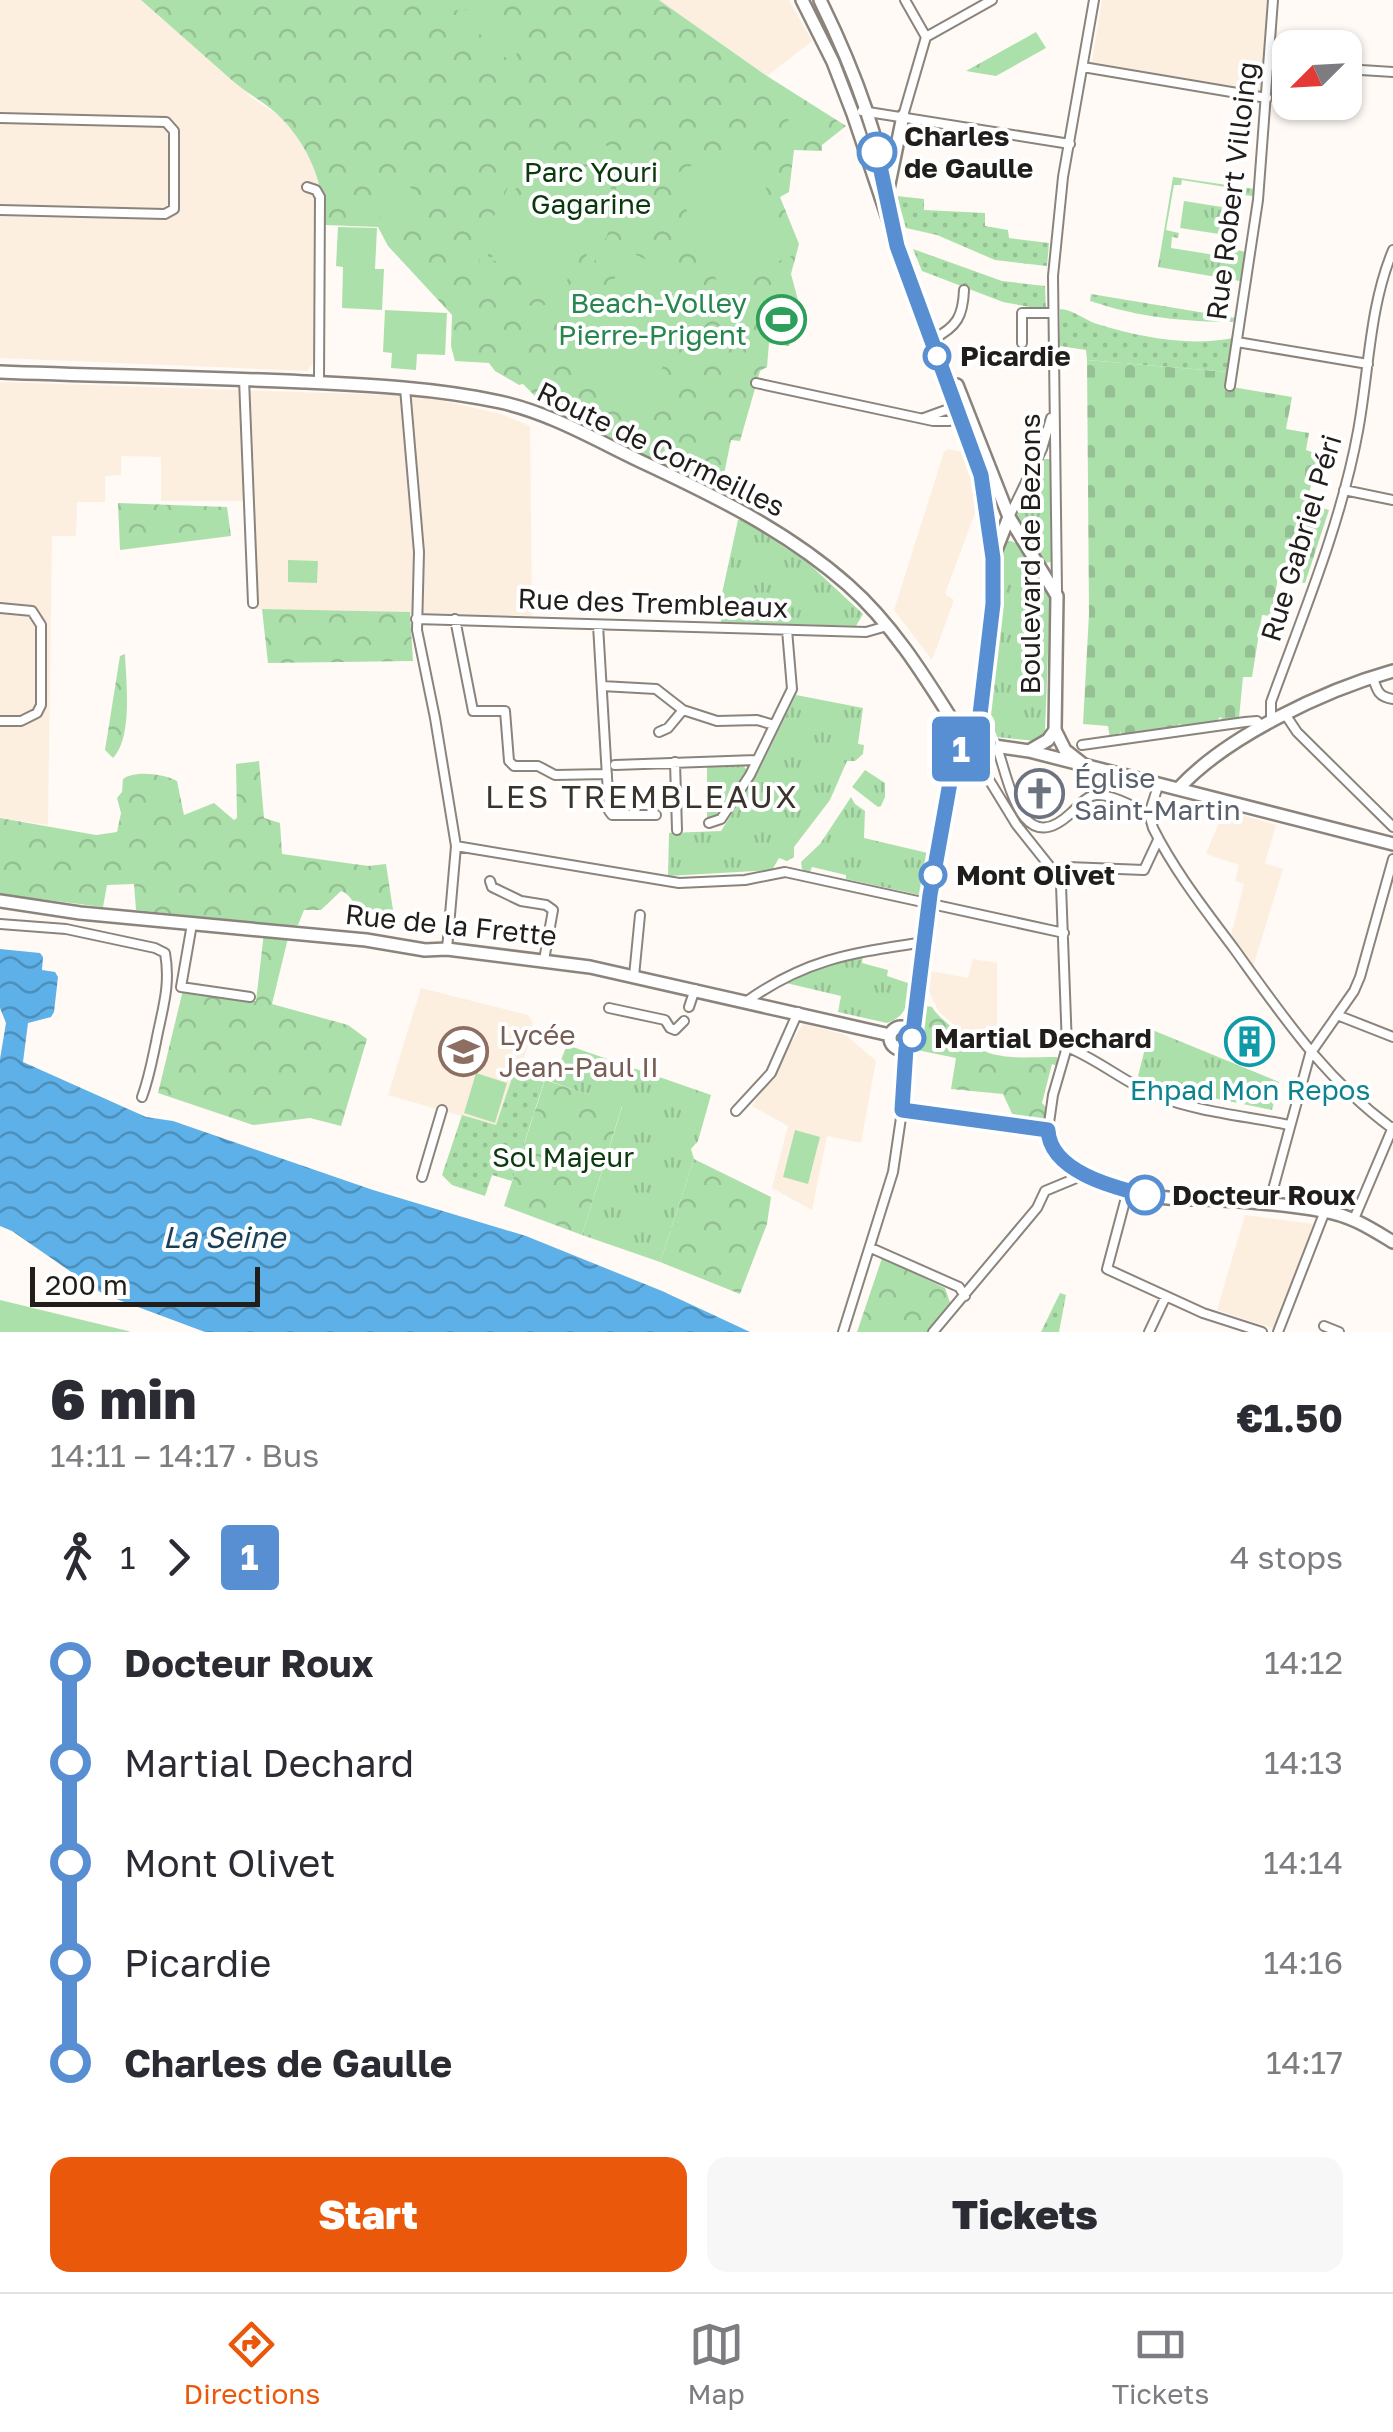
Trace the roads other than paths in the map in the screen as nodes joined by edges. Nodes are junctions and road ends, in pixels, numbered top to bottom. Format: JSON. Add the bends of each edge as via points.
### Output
{"nodes":[{"id":1,"x":802,"y":0,"type":"edge"},
{"id":2,"x":820,"y":0,"type":"edge"},
{"id":3,"x":905,"y":0,"type":"edge"},
{"id":4,"x":992,"y":0,"type":"edge"},
{"id":5,"x":1094,"y":0,"type":"edge"},
{"id":6,"x":1274,"y":0,"type":"edge"},
{"id":7,"x":926,"y":38,"type":"junction"},
{"id":8,"x":1270,"y":65,"type":"joint"},
{"id":9,"x":1083,"y":67,"type":"junction"},
{"id":10,"x":1362,"y":70,"type":"edge"},
{"id":11,"x":1393,"y":72,"type":"edge"},
{"id":12,"x":1268,"y":98,"type":"junction"},
{"id":13,"x":859,"y":112,"type":"junction"},
{"id":14,"x":903,"y":116,"type":"junction"},
{"id":15,"x":0,"y":118,"type":"edge"},
{"id":16,"x":1070,"y":144,"type":"junction"},
{"id":17,"x":307,"y":187,"type":"dead end"},
{"id":18,"x":887,"y":193,"type":"junction"},
{"id":19,"x":0,"y":210,"type":"edge"},
{"id":20,"x":893,"y":232,"type":"junction"},
{"id":21,"x":1393,"y":250,"type":"edge"},
{"id":22,"x":964,"y":290,"type":"dead end"},
{"id":23,"x":1053,"y":313,"type":"junction"},
{"id":24,"x":933,"y":339,"type":"junction"},
{"id":25,"x":1237,"y":342,"type":"junction"},
{"id":26,"x":1022,"y":344,"type":"dead end"},
{"id":27,"x":1368,"y":364,"type":"junction"},
{"id":28,"x":0,"y":372,"type":"edge"},
{"id":29,"x":1054,"y":378,"type":"junction"},
{"id":30,"x":244,"y":379,"type":"junction"},
{"id":31,"x":319,"y":382,"type":"junction"},
{"id":32,"x":756,"y":383,"type":"dead end"},
{"id":33,"x":1230,"y":386,"type":"dead end"},
{"id":34,"x":405,"y":388,"type":"junction"},
{"id":35,"x":959,"y":412,"type":"junction"},
{"id":36,"x":1344,"y":490,"type":"junction"},
{"id":37,"x":1393,"y":500,"type":"edge"},
{"id":38,"x":1010,"y":517,"type":"junction"},
{"id":39,"x":1002,"y":533,"type":"junction"},
{"id":40,"x":1024,"y":543,"type":"junction"},
{"id":41,"x":993,"y":558,"type":"junction"},
{"id":42,"x":1057,"y":596,"type":"junction"},
{"id":43,"x":253,"y":603,"type":"dead end"},
{"id":44,"x":0,"y":608,"type":"edge"},
{"id":45,"x":455,"y":619,"type":"junction"},
{"id":46,"x":416,"y":620,"type":"junction"},
{"id":47,"x":598,"y":625,"type":"junction"},
{"id":48,"x":888,"y":626,"type":"junction"},
{"id":49,"x":788,"y":630,"type":"junction"},
{"id":50,"x":1393,"y":671,"type":"edge"},
{"id":51,"x":1373,"y":678,"type":"junction"},
{"id":52,"x":602,"y":686,"type":"junction"},
{"id":53,"x":1393,"y":699,"type":"edge"},
{"id":54,"x":683,"y":710,"type":"junction"},
{"id":55,"x":1285,"y":714,"type":"junction"},
{"id":56,"x":0,"y":721,"type":"edge"},
{"id":57,"x":1266,"y":722,"type":"junction"},
{"id":58,"x":979,"y":723,"type":"junction"},
{"id":59,"x":774,"y":725,"type":"junction"},
{"id":60,"x":1055,"y":730,"type":"junction"},
{"id":61,"x":659,"y":732,"type":"dead end"},
{"id":62,"x":966,"y":742,"type":"junction"},
{"id":63,"x":992,"y":744,"type":"junction"},
{"id":64,"x":1082,"y":746,"type":"dead end"},
{"id":65,"x":1029,"y":751,"type":"junction"},
{"id":66,"x":756,"y":760,"type":"junction"},
{"id":67,"x":675,"y":762,"type":"junction"},
{"id":68,"x":614,"y":765,"type":"dead end"},
{"id":69,"x":1084,"y":765,"type":"junction"},
{"id":70,"x":606,"y":774,"type":"junction"},
{"id":71,"x":1159,"y":784,"type":"junction"},
{"id":72,"x":1179,"y":788,"type":"junction"},
{"id":73,"x":1149,"y":814,"type":"junction"},
{"id":74,"x":656,"y":815,"type":"dead end"},
{"id":75,"x":709,"y":824,"type":"dead end"},
{"id":76,"x":1393,"y":827,"type":"edge"},
{"id":77,"x":677,"y":830,"type":"dead end"},
{"id":78,"x":1158,"y":840,"type":"junction"},
{"id":79,"x":1393,"y":844,"type":"edge"},
{"id":80,"x":456,"y":846,"type":"junction"},
{"id":81,"x":1393,"y":859,"type":"edge"},
{"id":82,"x":1054,"y":871,"type":"junction"},
{"id":83,"x":490,"y":881,"type":"dead end"},
{"id":84,"x":0,"y":901,"type":"edge"},
{"id":85,"x":929,"y":903,"type":"junction"},
{"id":86,"x":640,"y":915,"type":"dead end"},
{"id":87,"x":0,"y":924,"type":"edge"},
{"id":88,"x":192,"y":924,"type":"junction"},
{"id":89,"x":1064,"y":934,"type":"junction"},
{"id":90,"x":924,"y":942,"type":"junction"},
{"id":91,"x":447,"y":949,"type":"junction"},
{"id":92,"x":544,"y":960,"type":"junction"},
{"id":93,"x":634,"y":976,"type":"junction"},
{"id":94,"x":168,"y":986,"type":"junction"},
{"id":95,"x":181,"y":987,"type":"junction"},
{"id":96,"x":695,"y":989,"type":"junction"},
{"id":97,"x":250,"y":997,"type":"dead end"},
{"id":98,"x":747,"y":1001,"type":"junction"},
{"id":99,"x":609,"y":1008,"type":"dead end"},
{"id":100,"x":689,"y":1008,"type":"dead end"},
{"id":101,"x":798,"y":1012,"type":"junction"},
{"id":102,"x":1337,"y":1015,"type":"junction"},
{"id":103,"x":684,"y":1021,"type":"dead end"},
{"id":104,"x":906,"y":1030,"type":"junction"},
{"id":105,"x":890,"y":1036,"type":"junction"},
{"id":106,"x":1393,"y":1037,"type":"edge"},
{"id":107,"x":1067,"y":1046,"type":"junction"},
{"id":108,"x":906,"y":1048,"type":"junction"},
{"id":109,"x":1310,"y":1054,"type":"junction"},
{"id":110,"x":142,"y":1097,"type":"dead end"},
{"id":111,"x":442,"y":1110,"type":"dead end"},
{"id":112,"x":902,"y":1110,"type":"junction"},
{"id":113,"x":736,"y":1111,"type":"dead end"},
{"id":114,"x":1289,"y":1125,"type":"junction"},
{"id":115,"x":1393,"y":1129,"type":"edge"},
{"id":116,"x":1048,"y":1130,"type":"junction"},
{"id":117,"x":1086,"y":1174,"type":"junction"},
{"id":118,"x":422,"y":1177,"type":"dead end"},
{"id":119,"x":1128,"y":1190,"type":"junction"},
{"id":120,"x":1269,"y":1204,"type":"junction"},
{"id":121,"x":1325,"y":1211,"type":"junction"},
{"id":122,"x":1354,"y":1218,"type":"junction"},
{"id":123,"x":1393,"y":1242,"type":"edge"},
{"id":124,"x":871,"y":1248,"type":"junction"},
{"id":125,"x":965,"y":1296,"type":"junction"},
{"id":126,"x":1166,"y":1296,"type":"junction"},
{"id":127,"x":1324,"y":1326,"type":"dead end"},
{"id":128,"x":843,"y":1332,"type":"edge"},
{"id":129,"x":933,"y":1332,"type":"edge"},
{"id":130,"x":1150,"y":1332,"type":"edge"},
{"id":131,"x":1262,"y":1332,"type":"edge"},
{"id":132,"x":1278,"y":1332,"type":"edge"},
{"id":133,"x":1339,"y":1332,"type":"edge"}],
"edges":[{"from":1,"to":13,"type":"main road"},
{"from":2,"to":13,"type":"main road","via":[[845,54]]},
{"from":3,"to":7,"type":"street"},
{"from":4,"to":7,"type":"street"},
{"from":5,"to":9,"type":"street","name":"Boulevard de Bezons"},
{"from":6,"to":8,"type":"street","name":"Rue Robert Villoing"},
{"from":7,"to":14,"type":"street"},
{"from":8,"to":12,"type":"street","name":"Rue Robert Villoing"},
{"from":9,"to":12,"type":"street"},
{"from":9,"to":16,"type":"street","name":"Boulevard de Bezons"},
{"from":10,"to":11,"type":"street"},
{"from":12,"to":25,"type":"street","name":"Rue Robert Villoing"},
{"from":13,"to":14,"type":"street"},
{"from":13,"to":18,"type":"main road"},
{"from":13,"to":20,"type":"main road"},
{"from":14,"to":16,"type":"street"},
{"from":14,"to":18,"type":"main road"},
{"from":15,"to":19,"type":"street","via":[[166,122],[174,131],[176,204],[166,214]]},
{"from":16,"to":23,"type":"street","name":"Boulevard de Bezons"},
{"from":17,"to":31,"type":"street","via":[[320,197]]},
{"from":18,"to":20,"type":"main road"},
{"from":20,"to":24,"type":"main road"},
{"from":21,"to":27,"type":"street","name":"Rue Gabriel Péri"},
{"from":22,"to":24,"type":"street","via":[[960,318]]},
{"from":23,"to":26,"type":"street","via":[[1022,313]]},
{"from":23,"to":29,"type":"street","name":"Boulevard de Bezons"},
{"from":24,"to":35,"type":"main road"},
{"from":25,"to":27,"type":"street"},
{"from":25,"to":33,"type":"street","name":"Rue Robert Villoing"},
{"from":27,"to":36,"type":"street","name":"Rue Gabriel Péri"},
{"from":28,"to":30,"type":"main road","name":"Route de Cormeilles"},
{"from":29,"to":38,"type":"street","name":"Boulevard de Bezons","via":[[1042,449]]},
{"from":29,"to":42,"type":"street","name":"Boulevard de Bezons"},
{"from":30,"to":31,"type":"main road","name":"Route de Cormeilles"},
{"from":30,"to":43,"type":"street"},
{"from":31,"to":34,"type":"main road","name":"Route de Cormeilles"},
{"from":32,"to":35,"type":"street","via":[[924,418]]},
{"from":34,"to":46,"type":"street","via":[[419,552]]},
{"from":34,"to":48,"type":"main road","name":"Route de Cormeilles","via":[[500,402],[552,418],[669,475],[791,540]]},
{"from":35,"to":38,"type":"main road"},
{"from":35,"to":41,"type":"main road","via":[[981,475]]},
{"from":36,"to":37,"type":"street"},
{"from":36,"to":57,"type":"street","name":"Rue Gabriel Péri"},
{"from":38,"to":39,"type":"main road","name":"Boulevard de Bezons"},
{"from":38,"to":40,"type":"main road"},
{"from":39,"to":40,"type":"main road"},
{"from":39,"to":41,"type":"main road","name":"Boulevard de Bezons"},
{"from":40,"to":42,"type":"main road"},
{"from":41,"to":58,"type":"main road"},
{"from":42,"to":60,"type":"main road","name":"Boulevard de Bezons"},
{"from":44,"to":56,"type":"street","via":[[32,612],[42,625],[37,713]]},
{"from":45,"to":46,"type":"street","name":"Rue des Trembleaux"},
{"from":45,"to":47,"type":"street","name":"Rue des Trembleaux"},
{"from":45,"to":70,"type":"street","via":[[472,711],[505,710],[509,761],[554,775]]},
{"from":46,"to":80,"type":"street"},
{"from":47,"to":49,"type":"street","name":"Rue des Trembleaux"},
{"from":47,"to":52,"type":"street"},
{"from":48,"to":49,"type":"street","name":"Rue des Trembleaux","via":[[866,632]]},
{"from":48,"to":62,"type":"main road","name":"Route de Cormeilles"},
{"from":49,"to":59,"type":"street","via":[[792,689]]},
{"from":50,"to":51,"type":"main road"},
{"from":51,"to":53,"type":"street","via":[[1378,692]]},
{"from":51,"to":55,"type":"main road"},
{"from":52,"to":54,"type":"street","via":[[656,689]]},
{"from":52,"to":70,"type":"street"},
{"from":54,"to":59,"type":"street","via":[[717,721]]},
{"from":54,"to":61,"type":"street"},
{"from":55,"to":57,"type":"main road"},
{"from":55,"to":76,"type":"street"},
{"from":57,"to":64,"type":"street"},
{"from":57,"to":72,"type":"main road"},
{"from":58,"to":62,"type":"main road"},
{"from":58,"to":63,"type":"main road"},
{"from":59,"to":66,"type":"street"},
{"from":60,"to":65,"type":"main road","name":"Boulevard de Bezons"},
{"from":60,"to":69,"type":"main road","name":"Boulevard de Bezons"},
{"from":62,"to":63,"type":"main road"},
{"from":62,"to":82,"type":"street"},
{"from":62,"to":85,"type":"main road","via":[[954,760]]},
{"from":63,"to":65,"type":"main road"},
{"from":63,"to":73,"type":"street","via":[[1018,808],[1034,827],[1056,826],[1091,795]]},
{"from":65,"to":69,"type":"main road"},
{"from":66,"to":67,"type":"street"},
{"from":66,"to":75,"type":"street","via":[[721,819]]},
{"from":67,"to":68,"type":"street"},
{"from":67,"to":77,"type":"street"},
{"from":69,"to":71,"type":"main road"},
{"from":70,"to":74,"type":"street","via":[[612,815]]},
{"from":71,"to":72,"type":"main road"},
{"from":71,"to":73,"type":"street"},
{"from":72,"to":79,"type":"main road"},
{"from":73,"to":78,"type":"street"},
{"from":78,"to":82,"type":"street","via":[[1144,870]]},
{"from":78,"to":109,"type":"street"},
{"from":80,"to":85,"type":"street","via":[[679,883],[785,872]]},
{"from":80,"to":91,"type":"street"},
{"from":81,"to":102,"type":"street","via":[[1360,977]]},
{"from":82,"to":89,"type":"street"},
{"from":83,"to":92,"type":"street","name":"Rue de la Frette","via":[[519,900],[553,910]]},
{"from":84,"to":88,"type":"main road","name":"Rue de la Frette"},
{"from":85,"to":89,"type":"street"},
{"from":85,"to":90,"type":"main road"},
{"from":86,"to":93,"type":"street"},
{"from":87,"to":94,"type":"street","via":[[66,929],[161,950]]},
{"from":88,"to":91,"type":"main road","name":"Rue de la Frette"},
{"from":88,"to":95,"type":"street"},
{"from":89,"to":107,"type":"street"},
{"from":90,"to":98,"type":"street","via":[[826,958]]},
{"from":90,"to":104,"type":"main road"},
{"from":91,"to":92,"type":"main road","name":"Rue de la Frette"},
{"from":92,"to":93,"type":"main road","name":"Rue de la Frette"},
{"from":93,"to":96,"type":"main road","name":"Rue de la Frette"},
{"from":94,"to":95,"type":"street"},
{"from":94,"to":110,"type":"street"},
{"from":95,"to":97,"type":"street"},
{"from":96,"to":98,"type":"main road","name":"Rue de la Frette"},
{"from":96,"to":100,"type":"street"},
{"from":98,"to":101,"type":"main road","name":"Rue de la Frette"},
{"from":99,"to":103,"type":"street","via":[[665,1020],[675,1030]]},
{"from":101,"to":105,"type":"main road","name":"Rue de la Frette"},
{"from":101,"to":113,"type":"street","via":[[771,1073]]},
{"from":102,"to":106,"type":"street"},
{"from":102,"to":109,"type":"street"},
{"from":104,"to":105,"type":"main road"},
{"from":104,"to":108,"type":"main road"},
{"from":105,"to":108,"type":"main road","via":[[895,1048]]},
{"from":107,"to":114,"type":"street","via":[[1162,1098]]},
{"from":107,"to":116,"type":"street"},
{"from":108,"to":112,"type":"main road"},
{"from":109,"to":114,"type":"street"},
{"from":109,"to":115,"type":"street"},
{"from":111,"to":118,"type":"street"},
{"from":112,"to":116,"type":"main road"},
{"from":112,"to":124,"type":"street"},
{"from":114,"to":120,"type":"street"},
{"from":115,"to":122,"type":"street"},
{"from":116,"to":117,"type":"main road","via":[[1059,1158]]},
{"from":117,"to":119,"type":"main road"},
{"from":117,"to":125,"type":"street","via":[[1045,1191]]},
{"from":119,"to":120,"type":"main road"},
{"from":119,"to":126,"type":"street","via":[[1106,1270]]},
{"from":120,"to":121,"type":"main road"},
{"from":121,"to":122,"type":"main road"},
{"from":121,"to":132,"type":"street"},
{"from":122,"to":123,"type":"main road"},
{"from":124,"to":125,"type":"street","via":[[959,1287]]},
{"from":124,"to":128,"type":"street"},
{"from":125,"to":129,"type":"street"},
{"from":126,"to":130,"type":"street"},
{"from":126,"to":131,"type":"street"},
{"from":127,"to":133,"type":"street"}]}
